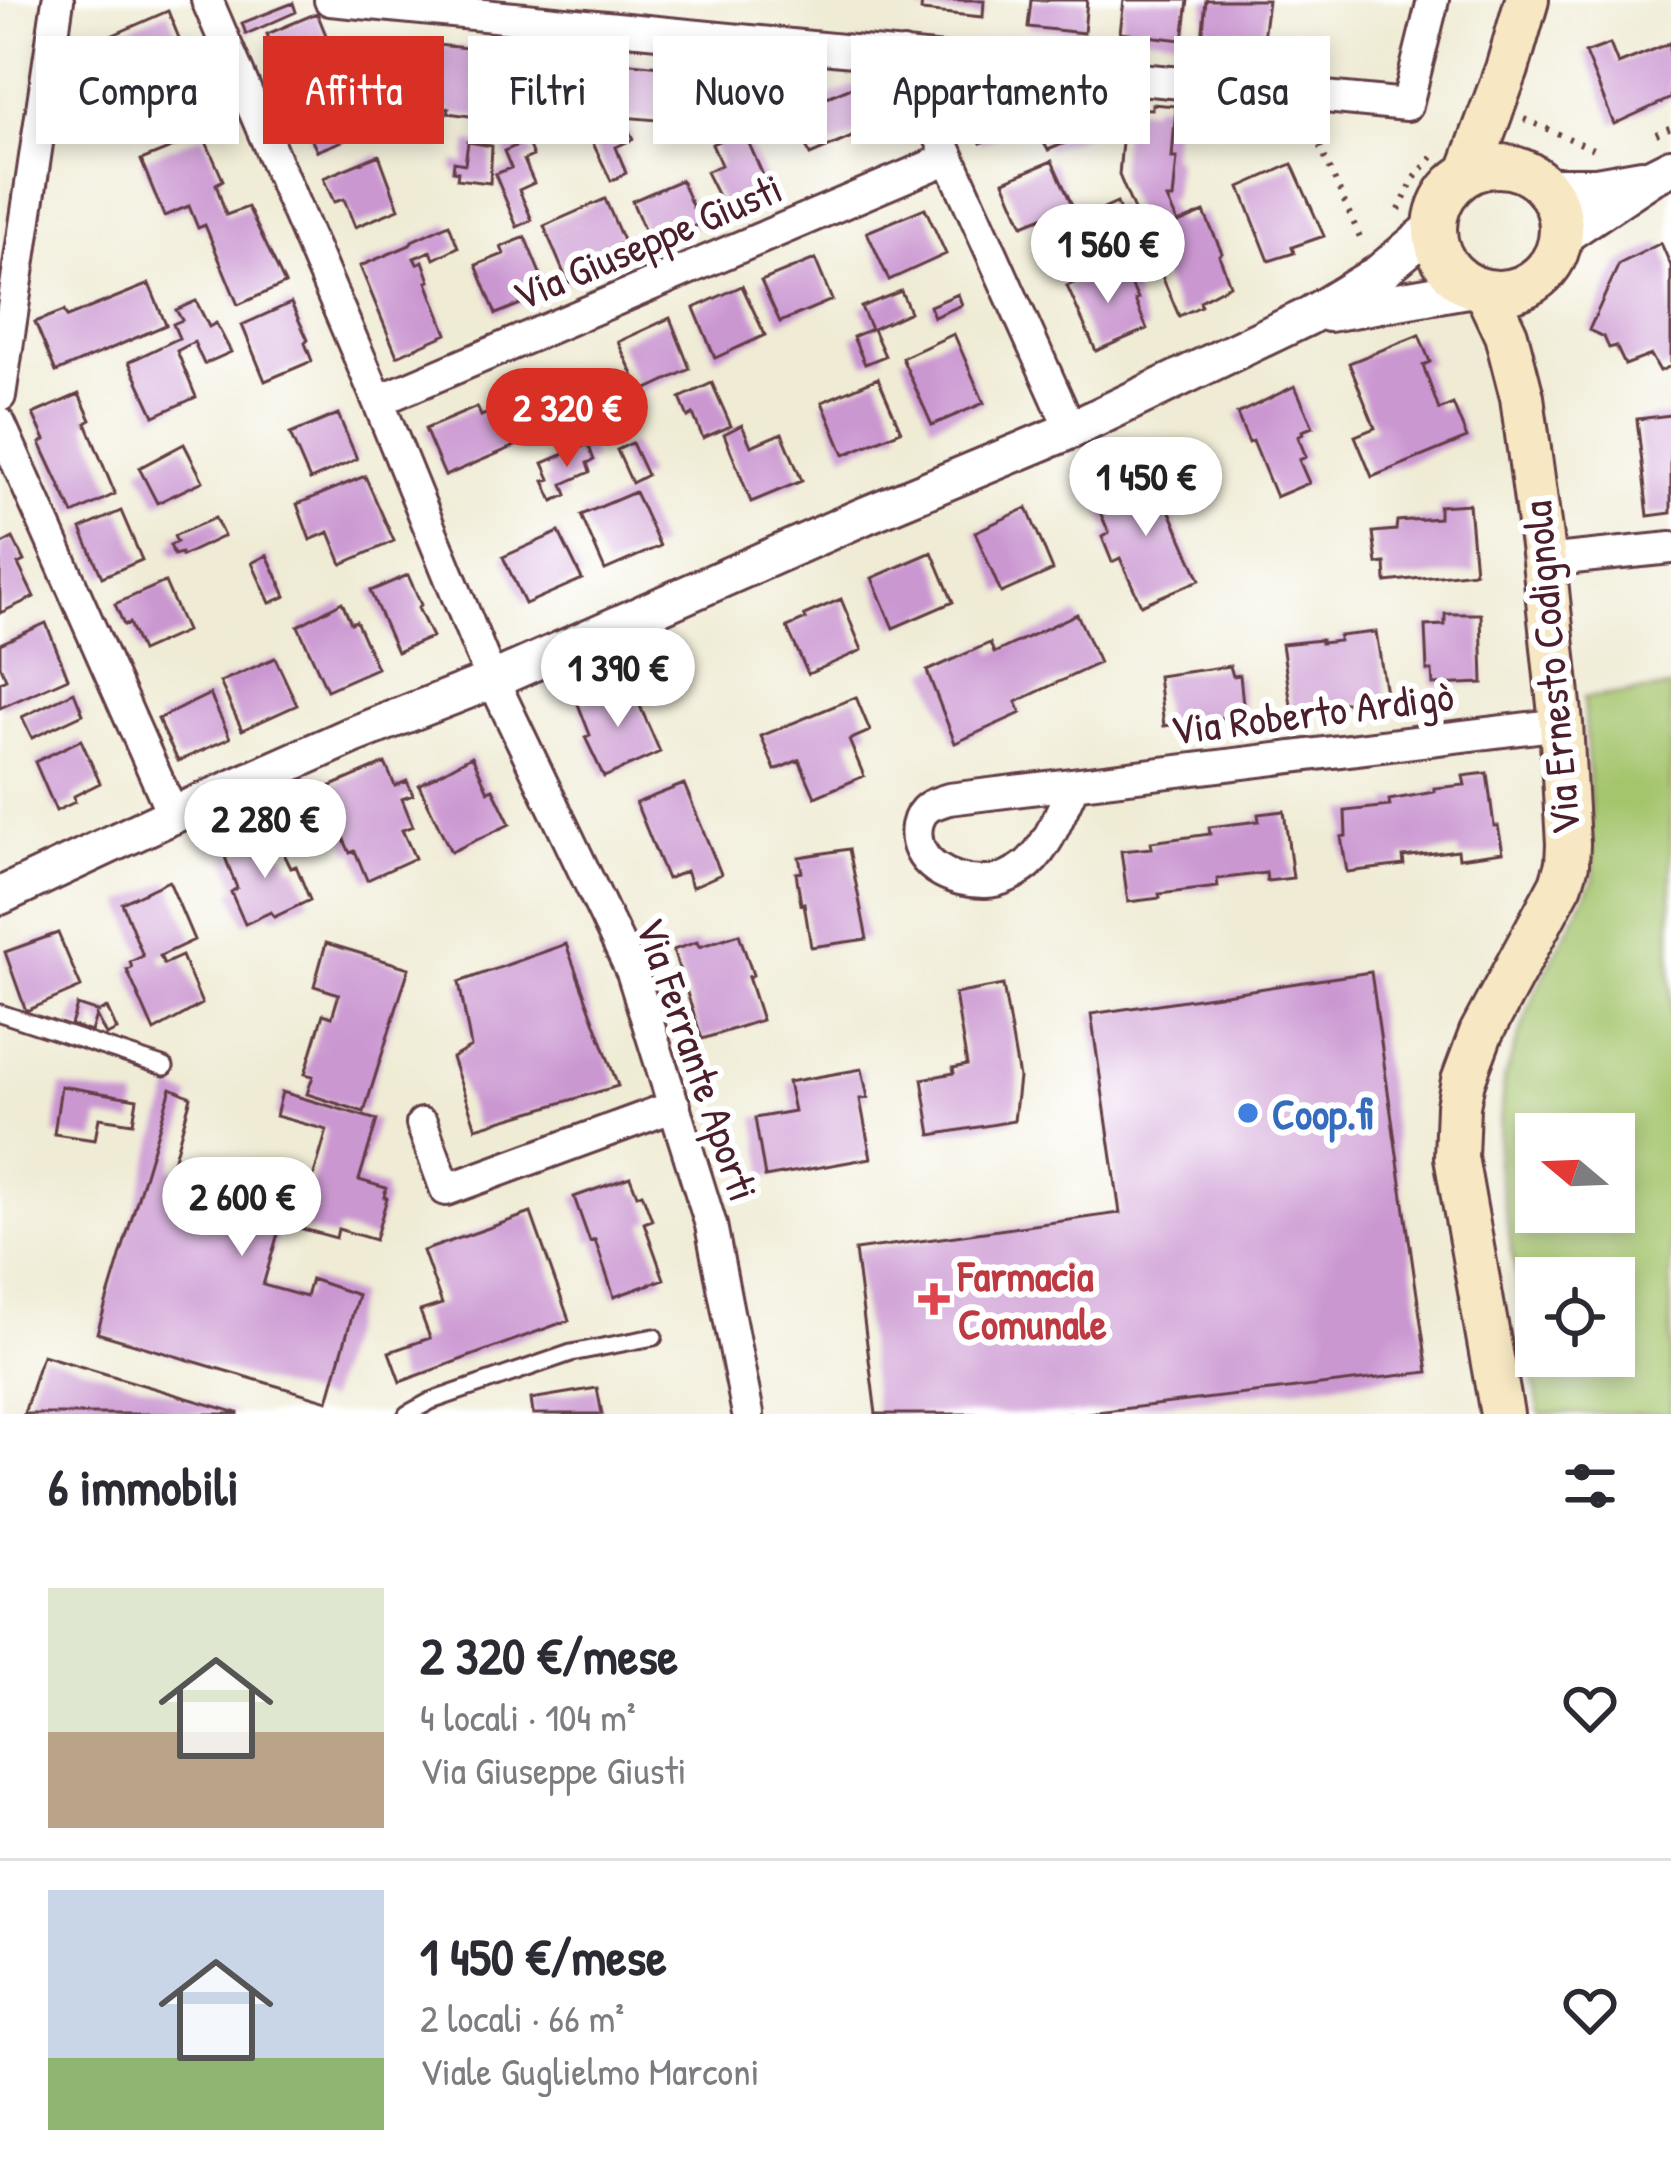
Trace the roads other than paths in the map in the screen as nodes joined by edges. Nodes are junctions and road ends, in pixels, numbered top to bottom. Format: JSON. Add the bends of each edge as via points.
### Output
{"nodes":[{"id":1,"x":58,"y":0,"type":"edge"},
{"id":2,"x":207,"y":0,"type":"edge"},
{"id":3,"x":330,"y":0,"type":"edge"},
{"id":4,"x":1433,"y":0,"type":"edge"},
{"id":5,"x":1527,"y":0,"type":"edge"},
{"id":6,"x":851,"y":50,"type":"edge"},
{"id":7,"x":1507,"y":69,"type":"junction"},
{"id":8,"x":1150,"y":79,"type":"edge"},
{"id":9,"x":944,"y":144,"type":"edge"},
{"id":10,"x":950,"y":158,"type":"junction"},
{"id":11,"x":1657,"y":160,"type":"edge"},
{"id":12,"x":1469,"y":172,"type":"junction"},
{"id":13,"x":1537,"y":180,"type":"junction"},
{"id":14,"x":1434,"y":227,"type":"junction"},
{"id":15,"x":1561,"y":237,"type":"junction"},
{"id":16,"x":1534,"y":281,"type":"junction"},
{"id":17,"x":1480,"y":290,"type":"junction"},
{"id":18,"x":1307,"y":317,"type":"junction"},
{"id":19,"x":0,"y":396,"type":"edge"},
{"id":20,"x":1522,"y":397,"type":"junction"},
{"id":21,"x":378,"y":401,"type":"junction"},
{"id":22,"x":0,"y":424,"type":"edge"},
{"id":23,"x":1071,"y":430,"type":"junction"},
{"id":24,"x":1671,"y":548,"type":"edge"},
{"id":25,"x":1544,"y":561,"type":"junction"},
{"id":26,"x":493,"y":680,"type":"junction"},
{"id":27,"x":1561,"y":724,"type":"junction"},
{"id":28,"x":1074,"y":784,"type":"junction"},
{"id":29,"x":173,"y":814,"type":"junction"},
{"id":30,"x":0,"y":896,"type":"edge"},
{"id":31,"x":0,"y":1013,"type":"edge"},
{"id":32,"x":165,"y":1067,"type":"dead end"},
{"id":33,"x":675,"y":1106,"type":"junction"},
{"id":34,"x":422,"y":1124,"type":"dead end"},
{"id":35,"x":655,"y":1337,"type":"dead end"},
{"id":36,"x":407,"y":1414,"type":"edge"},
{"id":37,"x":748,"y":1414,"type":"edge"},
{"id":38,"x":1502,"y":1414,"type":"edge"}],
"edges":[{"from":1,"to":19,"type":"street"},
{"from":2,"to":21,"type":"street","name":"Via Ferrante Aporti"},
{"from":3,"to":6,"type":"street"},
{"from":4,"to":8,"type":"street","via":[[1407,105]]},
{"from":5,"to":7,"type":"main road"},
{"from":7,"to":12,"type":"main road"},
{"from":7,"to":13,"type":"main road","via":[[1514,144]]},
{"from":9,"to":10,"type":"street"},
{"from":10,"to":21,"type":"street","name":"Via Giuseppe Giusti"},
{"from":10,"to":23,"type":"street"},
{"from":11,"to":13,"type":"street","via":[[1596,186]]},
{"from":11,"to":15,"type":"street"},
{"from":12,"to":13,"type":"main road","via":[[1509,166]]},
{"from":12,"to":14,"type":"main road","via":[[1444,195]]},
{"from":13,"to":15,"type":"main road","via":[[1555,201]]},
{"from":14,"to":17,"type":"main road","via":[[1444,264]]},
{"from":14,"to":18,"type":"street"},
{"from":15,"to":16,"type":"main road"},
{"from":16,"to":17,"type":"main road","via":[[1503,293]]},
{"from":16,"to":20,"type":"main road","name":"Via Ernesto Codignola"},
{"from":17,"to":18,"type":"street"},
{"from":17,"to":20,"type":"main road","name":"Via Ernesto Codignola","via":[[1506,335]]},
{"from":18,"to":23,"type":"street"},
{"from":20,"to":25,"type":"main road","name":"Via Ernesto Codignola"},
{"from":21,"to":26,"type":"street","name":"Via Ferrante Aporti"},
{"from":22,"to":29,"type":"street"},
{"from":23,"to":26,"type":"street"},
{"from":24,"to":25,"type":"street"},
{"from":25,"to":27,"type":"main road","name":"Via Ernesto Codignola"},
{"from":26,"to":29,"type":"street"},
{"from":26,"to":33,"type":"street","name":"Via Ferrante Aporti","via":[[632,972]]},
{"from":27,"to":28,"type":"street","name":"Via Roberto Ardigò"},
{"from":27,"to":38,"type":"main road","name":"Via Ernesto Codignola","via":[[1567,864],[1481,1034],[1458,1106],[1456,1157]]},
{"from":28,"to":28,"type":"street","name":"Via Roberto Ardigò","via":[[928,805],[918,850],[930,866],[958,878],[1004,878],[1040,850]]},
{"from":29,"to":30,"type":"street"},
{"from":31,"to":32,"type":"lane"},
{"from":33,"to":34,"type":"street","via":[[446,1190]]},
{"from":33,"to":37,"type":"street","name":"Via Ferrante Aporti","via":[[711,1226]]},
{"from":35,"to":36,"type":"lane","via":[[571,1353]]}]}
